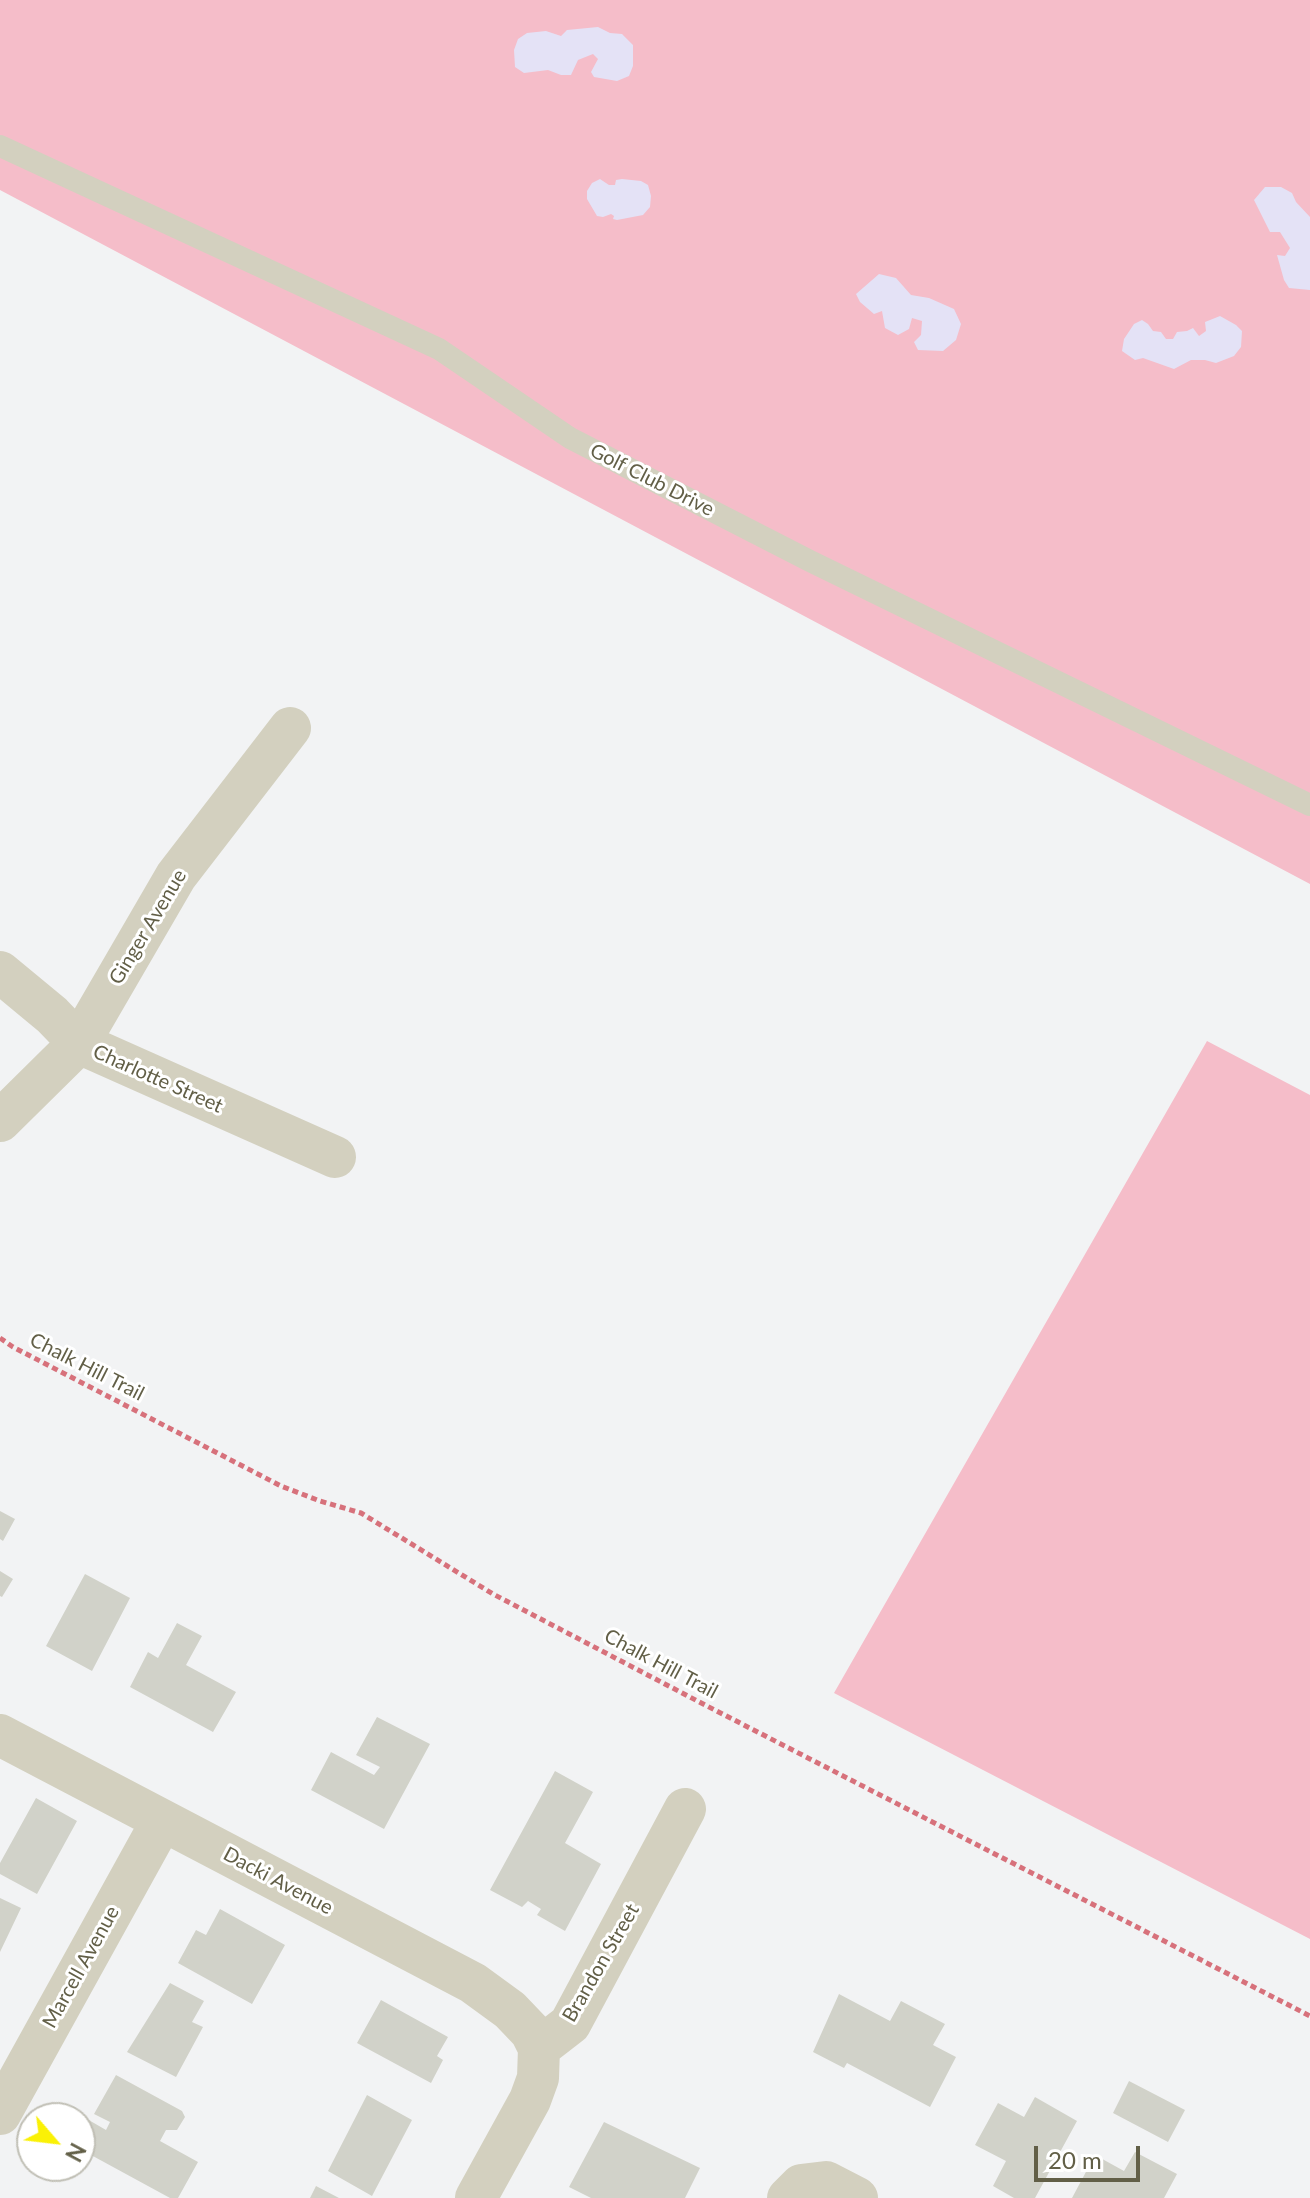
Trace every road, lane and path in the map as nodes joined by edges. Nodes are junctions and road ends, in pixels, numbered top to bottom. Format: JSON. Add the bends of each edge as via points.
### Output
{"nodes":[{"id":1,"x":0,"y":146,"type":"edge"},
{"id":2,"x":290,"y":728,"type":"dead end"},
{"id":3,"x":1310,"y":805,"type":"edge"},
{"id":4,"x":0,"y":972,"type":"edge"},
{"id":5,"x":79,"y":1043,"type":"junction"},
{"id":6,"x":0,"y":1121,"type":"edge"},
{"id":7,"x":335,"y":1157,"type":"dead end"},
{"id":8,"x":0,"y":1338,"type":"edge"},
{"id":9,"x":0,"y":1735,"type":"edge"},
{"id":10,"x":685,"y":1809,"type":"dead end"},
{"id":11,"x":162,"y":1821,"type":"junction"},
{"id":12,"x":1310,"y":2016,"type":"edge"},
{"id":13,"x":539,"y":2048,"type":"junction"},
{"id":14,"x":0,"y":2114,"type":"edge"},
{"id":15,"x":476,"y":2198,"type":"edge"},
{"id":16,"x":788,"y":2198,"type":"edge"},
{"id":17,"x":857,"y":2198,"type":"edge"}],
"edges":[{"from":1,"to":3,"type":"lane","name":"Golf Club Drive","via":[[439,349],[570,438]]},
{"from":2,"to":5,"type":"street","name":"Ginger Avenue","via":[[176,876]]},
{"from":4,"to":5,"type":"street","name":"Charlotte Street"},
{"from":5,"to":6,"type":"street","name":"Ginger Avenue"},
{"from":5,"to":7,"type":"street","name":"Charlotte Street"},
{"from":8,"to":12,"type":"path","name":"Chalk Hill Trail","via":[[281,1486],[361,1513],[493,1594]]},
{"from":9,"to":11,"type":"street","name":"Dacki Avenue"},
{"from":10,"to":13,"type":"street","name":"Brandon Street","via":[[570,2024]]},
{"from":11,"to":13,"type":"street","name":"Dacki Avenue","via":[[473,1983],[510,2010]]},
{"from":11,"to":14,"type":"street","name":"Marcell Avenue"},
{"from":13,"to":15,"type":"street","via":[[538,2078],[530,2100]]},
{"from":16,"to":17,"type":"street","via":[[801,2185],[826,2182]]}]}
